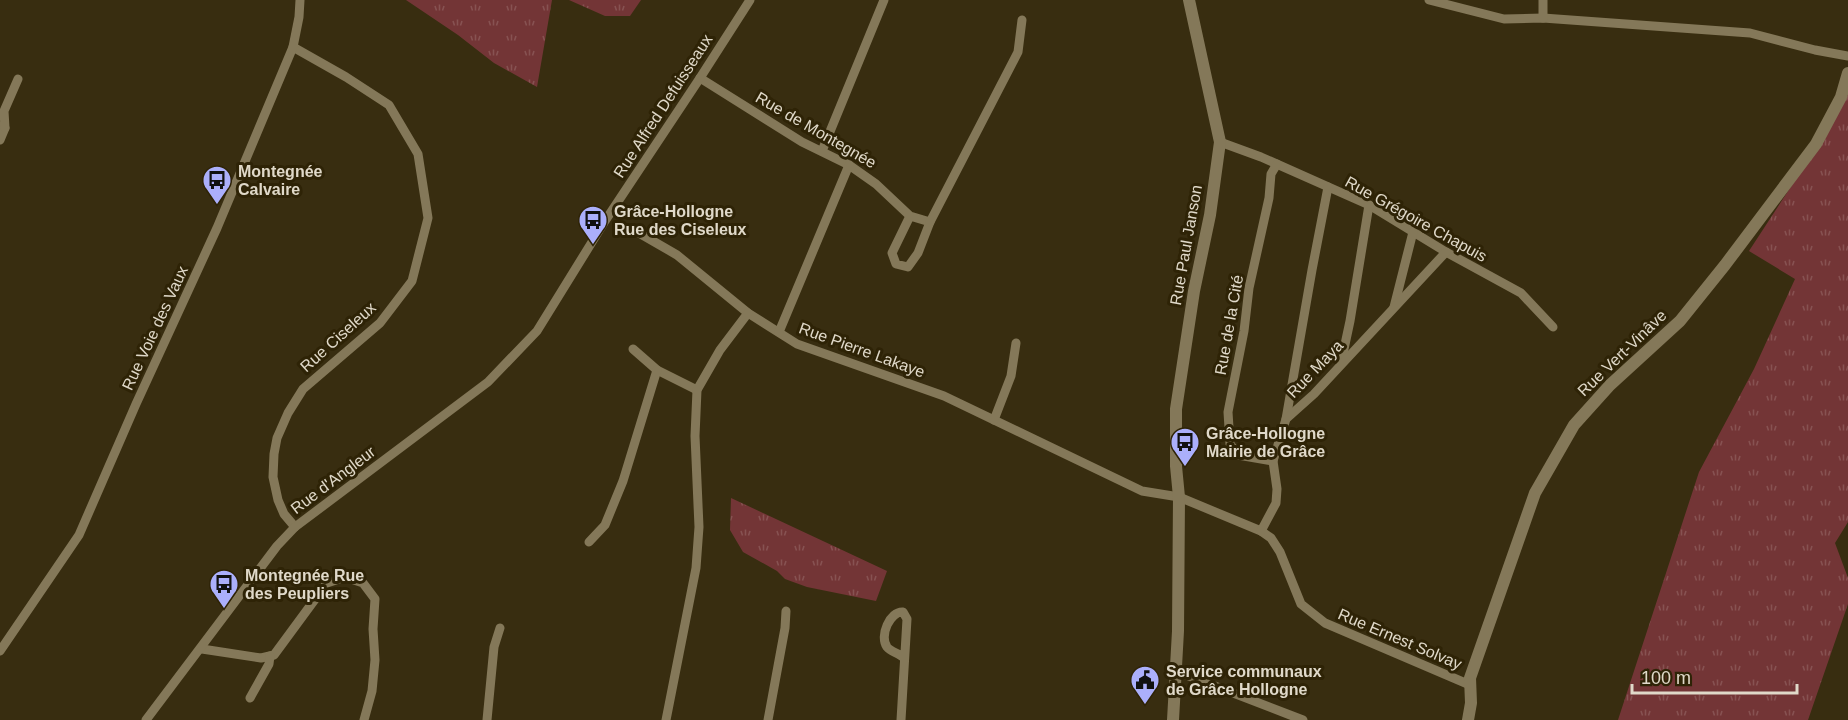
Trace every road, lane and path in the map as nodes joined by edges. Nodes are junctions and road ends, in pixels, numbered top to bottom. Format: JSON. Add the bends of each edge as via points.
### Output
{"nodes":[{"id":1,"x":300,"y":0,"type":"edge"},
{"id":2,"x":750,"y":0,"type":"edge"},
{"id":3,"x":884,"y":0,"type":"edge"},
{"id":4,"x":1190,"y":0,"type":"edge"},
{"id":5,"x":1429,"y":0,"type":"edge"},
{"id":6,"x":1543,"y":0,"type":"edge"},
{"id":7,"x":1543,"y":18,"type":"junction"},
{"id":8,"x":1022,"y":20,"type":"dead end"},
{"id":9,"x":293,"y":47,"type":"junction"},
{"id":10,"x":1848,"y":56,"type":"edge"},
{"id":11,"x":1848,"y":73,"type":"edge"},
{"id":12,"x":700,"y":78,"type":"junction"},
{"id":13,"x":18,"y":79,"type":"dead end"},
{"id":14,"x":2,"y":127,"type":"edge"},
{"id":15,"x":0,"y":140,"type":"edge"},
{"id":16,"x":1220,"y":142,"type":"junction"},
{"id":17,"x":822,"y":151,"type":"junction"},
{"id":18,"x":1277,"y":164,"type":"junction"},
{"id":19,"x":849,"y":165,"type":"junction"},
{"id":20,"x":1328,"y":187,"type":"junction"},
{"id":21,"x":1369,"y":205,"type":"junction"},
{"id":22,"x":910,"y":216,"type":"junction"},
{"id":23,"x":930,"y":222,"type":"junction"},
{"id":24,"x":1413,"y":232,"type":"junction"},
{"id":25,"x":639,"y":233,"type":"dead end"},
{"id":26,"x":1446,"y":252,"type":"junction"},
{"id":27,"x":563,"y":289,"type":"joint"},
{"id":28,"x":1393,"y":309,"type":"junction"},
{"id":29,"x":748,"y":313,"type":"junction"},
{"id":30,"x":1553,"y":327,"type":"dead end"},
{"id":31,"x":779,"y":332,"type":"junction"},
{"id":32,"x":1016,"y":343,"type":"dead end"},
{"id":33,"x":633,"y":349,"type":"dead end"},
{"id":34,"x":1341,"y":363,"type":"junction"},
{"id":35,"x":657,"y":370,"type":"junction"},
{"id":36,"x":697,"y":390,"type":"junction"},
{"id":37,"x":1286,"y":419,"type":"junction"},
{"id":38,"x":994,"y":420,"type":"junction"},
{"id":39,"x":1273,"y":461,"type":"junction"},
{"id":40,"x":1179,"y":498,"type":"junction"},
{"id":41,"x":295,"y":527,"type":"junction"},
{"id":42,"x":1261,"y":531,"type":"junction"},
{"id":43,"x":589,"y":542,"type":"dead end"},
{"id":44,"x":786,"y":611,"type":"dead end"},
{"id":45,"x":500,"y":628,"type":"dead end"},
{"id":46,"x":202,"y":649,"type":"junction"},
{"id":47,"x":0,"y":651,"type":"edge"},
{"id":48,"x":270,"y":656,"type":"junction"},
{"id":49,"x":904,"y":658,"type":"dead end"},
{"id":50,"x":1176,"y":671,"type":"junction"},
{"id":51,"x":1470,"y":685,"type":"junction"},
{"id":52,"x":250,"y":698,"type":"dead end"},
{"id":53,"x":146,"y":720,"type":"edge"},
{"id":54,"x":364,"y":720,"type":"edge"},
{"id":55,"x":487,"y":720,"type":"edge"},
{"id":56,"x":666,"y":720,"type":"edge"},
{"id":57,"x":768,"y":720,"type":"edge"},
{"id":58,"x":901,"y":720,"type":"edge"},
{"id":59,"x":1173,"y":720,"type":"edge"},
{"id":60,"x":1303,"y":720,"type":"edge"},
{"id":61,"x":1468,"y":720,"type":"edge"}],
"edges":[{"from":1,"to":9,"type":"street","name":"Rue Voie des Vaux"},
{"from":2,"to":12,"type":"street","name":"Rue Alfred Defuisseaux"},
{"from":3,"to":17,"type":"street"},
{"from":4,"to":16,"type":"street","name":"Rue Paul Janson"},
{"from":5,"to":7,"type":"street","via":[[1504,19]]},
{"from":6,"to":7,"type":"street"},
{"from":7,"to":10,"type":"street","via":[[1750,33]]},
{"from":8,"to":23,"type":"street","via":[[1018,52]]},
{"from":9,"to":41,"type":"street","name":"Rue Ciseleux","via":[[388,105],[418,154],[428,218],[412,280],[380,323],[303,389],[277,438],[273,477],[281,507]]},
{"from":9,"to":47,"type":"street","name":"Rue Voie des Vaux","via":[[218,228],[79,535]]},
{"from":11,"to":51,"type":"street","name":"Rue Vert-Vinâve","via":[[1841,97],[1816,144],[1725,265],[1680,321],[1610,385],[1574,425],[1535,493]]},
{"from":12,"to":17,"type":"street","name":"Rue de Montegnée"},
{"from":12,"to":27,"type":"street","name":"Rue Alfred Defuisseaux"},
{"from":13,"to":14,"type":"street","via":[[4,111]]},
{"from":14,"to":15,"type":"street"},
{"from":16,"to":18,"type":"street","name":"Rue Grégoire Chapuis"},
{"from":16,"to":40,"type":"street","name":"Rue Paul Janson","via":[[1176,409]]},
{"from":17,"to":19,"type":"street","name":"Rue de Montegnée"},
{"from":18,"to":20,"type":"street","name":"Rue Grégoire Chapuis"},
{"from":18,"to":39,"type":"street","name":"Rue de la Cité","via":[[1271,174],[1228,412],[1230,444],[1238,455]]},
{"from":19,"to":22,"type":"street","name":"Rue de Montegnée"},
{"from":19,"to":31,"type":"street"},
{"from":20,"to":21,"type":"street","name":"Rue Grégoire Chapuis"},
{"from":20,"to":37,"type":"street"},
{"from":21,"to":24,"type":"street","name":"Rue Grégoire Chapuis"},
{"from":21,"to":34,"type":"street"},
{"from":22,"to":23,"type":"street","name":"Rue de Montegnée"},
{"from":22,"to":23,"type":"street","via":[[892,253],[896,264],[908,267]]},
{"from":24,"to":26,"type":"street","name":"Rue Grégoire Chapuis"},
{"from":24,"to":28,"type":"street"},
{"from":25,"to":29,"type":"street","name":"Rue Pierre Lakaye","via":[[676,255]]},
{"from":26,"to":28,"type":"street","name":"Rue Maya"},
{"from":26,"to":30,"type":"street","name":"Rue Grégoire Chapuis","via":[[1521,293]]},
{"from":27,"to":41,"type":"street","name":"Rue d'Angleur","via":[[537,331],[488,382]]},
{"from":28,"to":34,"type":"street","name":"Rue Maya"},
{"from":29,"to":31,"type":"street","name":"Rue Pierre Lakaye"},
{"from":29,"to":36,"type":"street"},
{"from":31,"to":38,"type":"street","name":"Rue Pierre Lakaye","via":[[796,344],[944,396]]},
{"from":32,"to":38,"type":"street","via":[[1011,376]]},
{"from":33,"to":35,"type":"street"},
{"from":34,"to":37,"type":"street","name":"Rue Maya"},
{"from":35,"to":36,"type":"street"},
{"from":35,"to":43,"type":"street","via":[[623,481],[605,525]]},
{"from":36,"to":56,"type":"street","via":[[698,552]]},
{"from":37,"to":39,"type":"street","name":"Rue Maya"},
{"from":38,"to":40,"type":"street","name":"Rue Pierre Lakaye","via":[[1142,491]]},
{"from":39,"to":42,"type":"street","name":"Rue Maya","via":[[1276,503]]},
{"from":40,"to":42,"type":"street","name":"Rue Pierre Lakaye"},
{"from":40,"to":50,"type":"street","name":"Rue Paul Janson"},
{"from":41,"to":46,"type":"street","name":"Rue d'Angleur"},
{"from":42,"to":51,"type":"street","name":"Rue Ernest Solvay","via":[[1280,552],[1301,604],[1325,623]]},
{"from":44,"to":57,"type":"street"},
{"from":45,"to":55,"type":"street","via":[[494,647]]},
{"from":46,"to":48,"type":"street"},
{"from":46,"to":53,"type":"street","name":"Rue d'Angleur"},
{"from":48,"to":52,"type":"street"},
{"from":48,"to":54,"type":"street","via":[[327,583],[345,577],[363,583],[375,600],[374,681]]},
{"from":49,"to":58,"type":"street"},
{"from":50,"to":59,"type":"street","name":"Rue Paul Janson"},
{"from":50,"to":60,"type":"street"},
{"from":51,"to":61,"type":"street","name":"Rue Vert-Vinâve"}]}
